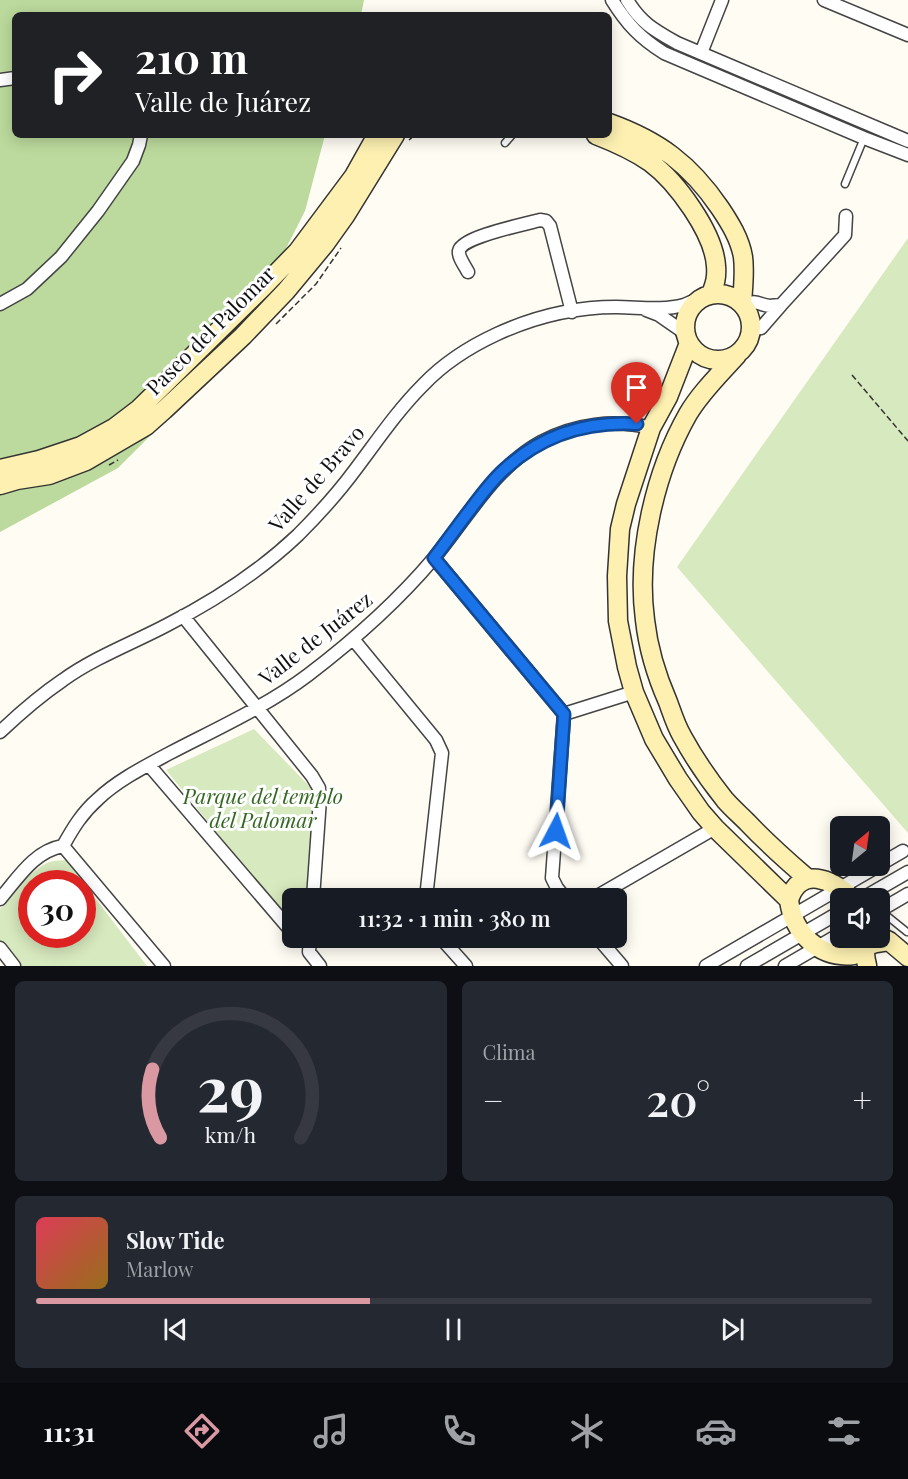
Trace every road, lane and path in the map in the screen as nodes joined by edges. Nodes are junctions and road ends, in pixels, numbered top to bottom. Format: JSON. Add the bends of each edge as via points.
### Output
{"nodes":[{"id":1,"x":612,"y":0,"type":"edge"},
{"id":2,"x":627,"y":0,"type":"edge"},
{"id":3,"x":722,"y":0,"type":"edge"},
{"id":4,"x":824,"y":0,"type":"edge"},
{"id":5,"x":908,"y":36,"type":"edge"},
{"id":6,"x":701,"y":53,"type":"junction"},
{"id":7,"x":774,"y":84,"type":"junction"},
{"id":8,"x":769,"y":97,"type":"junction"},
{"id":9,"x":612,"y":124,"type":"edge"},
{"id":10,"x":141,"y":138,"type":"edge"},
{"id":11,"x":376,"y":138,"type":"edge"},
{"id":12,"x":393,"y":138,"type":"edge"},
{"id":13,"x":509,"y":138,"type":"edge"},
{"id":14,"x":604,"y":138,"type":"edge"},
{"id":15,"x":864,"y":138,"type":"junction"},
{"id":16,"x":908,"y":141,"type":"edge"},
{"id":17,"x":505,"y":143,"type":"dead end"},
{"id":18,"x":908,"y":155,"type":"edge"},
{"id":19,"x":360,"y":179,"type":"junction"},
{"id":20,"x":845,"y":184,"type":"dead end"},
{"id":21,"x":846,"y":216,"type":"dead end"},
{"id":22,"x":468,"y":272,"type":"dead end"},
{"id":23,"x":706,"y":296,"type":"junction"},
{"id":24,"x":0,"y":304,"type":"edge"},
{"id":25,"x":743,"y":305,"type":"junction"},
{"id":26,"x":781,"y":305,"type":"junction"},
{"id":27,"x":639,"y":308,"type":"junction"},
{"id":28,"x":572,"y":312,"type":"junction"},
{"id":29,"x":227,"y":322,"type":"junction"},
{"id":30,"x":752,"y":329,"type":"junction"},
{"id":31,"x":243,"y":336,"type":"junction"},
{"id":32,"x":687,"y":338,"type":"junction"},
{"id":33,"x":737,"y":355,"type":"junction"},
{"id":34,"x":852,"y":375,"type":"dead end"},
{"id":35,"x":651,"y":428,"type":"junction"},
{"id":36,"x":908,"y":441,"type":"edge"},
{"id":37,"x":8,"y":475,"type":"edge"},
{"id":38,"x":434,"y":558,"type":"junction"},
{"id":39,"x":183,"y":616,"type":"junction"},
{"id":40,"x":352,"y":639,"type":"junction"},
{"id":41,"x":634,"y":692,"type":"junction"},
{"id":42,"x":256,"y":708,"type":"junction"},
{"id":43,"x":564,"y":714,"type":"junction"},
{"id":44,"x":0,"y":732,"type":"edge"},
{"id":45,"x":149,"y":765,"type":"junction"},
{"id":46,"x":715,"y":828,"type":"junction"},
{"id":47,"x":63,"y":846,"type":"junction"},
{"id":48,"x":903,"y":851,"type":"dead end"},
{"id":49,"x":890,"y":859,"type":"edge"},
{"id":50,"x":908,"y":872,"type":"edge"},
{"id":51,"x":866,"y":876,"type":"edge"},
{"id":52,"x":807,"y":878,"type":"junction"},
{"id":53,"x":314,"y":888,"type":"edge"},
{"id":54,"x":427,"y":888,"type":"edge"},
{"id":55,"x":556,"y":888,"type":"edge"},
{"id":56,"x":611,"y":888,"type":"edge"},
{"id":57,"x":838,"y":888,"type":"edge"},
{"id":58,"x":852,"y":888,"type":"edge"},
{"id":59,"x":880,"y":888,"type":"edge"},
{"id":60,"x":908,"y":894,"type":"edge"},
{"id":61,"x":830,"y":897,"type":"edge"},
{"id":62,"x":0,"y":899,"type":"edge"},
{"id":63,"x":890,"y":905,"type":"edge"},
{"id":64,"x":790,"y":908,"type":"junction"},
{"id":65,"x":830,"y":918,"type":"edge"},
{"id":66,"x":890,"y":918,"type":"edge"},
{"id":67,"x":282,"y":920,"type":"edge"},
{"id":68,"x":908,"y":932,"type":"edge"},
{"id":69,"x":802,"y":934,"type":"junction"},
{"id":70,"x":830,"y":940,"type":"edge"},
{"id":71,"x":890,"y":944,"type":"edge"},
{"id":72,"x":817,"y":947,"type":"junction"},
{"id":73,"x":0,"y":948,"type":"edge"},
{"id":74,"x":306,"y":948,"type":"edge"},
{"id":75,"x":309,"y":948,"type":"edge"},
{"id":76,"x":450,"y":948,"type":"edge"},
{"id":77,"x":607,"y":948,"type":"edge"},
{"id":78,"x":860,"y":948,"type":"edge"},
{"id":79,"x":867,"y":948,"type":"edge"},
{"id":80,"x":309,"y":952,"type":"junction"},
{"id":81,"x":845,"y":956,"type":"junction"},
{"id":82,"x":908,"y":957,"type":"edge"},
{"id":83,"x":14,"y":966,"type":"edge"},
{"id":84,"x":164,"y":966,"type":"edge"},
{"id":85,"x":320,"y":966,"type":"edge"},
{"id":86,"x":466,"y":966,"type":"edge"},
{"id":87,"x":622,"y":966,"type":"edge"},
{"id":88,"x":706,"y":966,"type":"edge"},
{"id":89,"x":747,"y":966,"type":"edge"},
{"id":90,"x":785,"y":966,"type":"edge"},
{"id":91,"x":867,"y":966,"type":"edge"}],
"edges":[{"from":1,"to":8,"type":"street","via":[[631,28],[664,53]]},
{"from":2,"to":6,"type":"street","via":[[652,29]]},
{"from":3,"to":6,"type":"street"},
{"from":4,"to":5,"type":"street"},
{"from":6,"to":7,"type":"street"},
{"from":7,"to":8,"type":"street"},
{"from":7,"to":16,"type":"street"},
{"from":8,"to":15,"type":"street"},
{"from":9,"to":25,"type":"street","via":[[664,149],[702,183],[740,244]]},
{"from":10,"to":24,"type":"street","via":[[133,161],[61,257],[27,289]]},
{"from":11,"to":19,"type":"street","name":"Paseo del Palomar"},
{"from":12,"to":19,"type":"street","name":"Paseo del Palomar"},
{"from":13,"to":17,"type":"lane"},
{"from":14,"to":23,"type":"street","via":[[664,173],[704,228],[717,265],[716,279]]},
{"from":15,"to":18,"type":"street"},
{"from":15,"to":20,"type":"lane"},
{"from":19,"to":29,"type":"street","name":"Paseo del Palomar"},
{"from":19,"to":31,"type":"street","name":"Paseo del Palomar","via":[[345,216],[325,244]]},
{"from":21,"to":26,"type":"street","via":[[845,235]]},
{"from":22,"to":28,"type":"street","via":[[458,254],[464,243],[546,221]]},
{"from":23,"to":25,"type":"street","via":[[723,293]]},
{"from":23,"to":27,"type":"street","name":"Valle de Bravo","via":[[684,305]]},
{"from":23,"to":32,"type":"street","via":[[691,307],[685,320]]},
{"from":25,"to":26,"type":"street"},
{"from":25,"to":30,"type":"street"},
{"from":26,"to":30,"type":"street","via":[[761,328]]},
{"from":27,"to":28,"type":"street","name":"Valle de Bravo"},
{"from":27,"to":32,"type":"street","name":"Valle de Bravo","via":[[659,315]]},
{"from":28,"to":39,"type":"street","name":"Valle de Bravo","via":[[498,333],[447,365],[406,404],[297,535],[237,585]]},
{"from":29,"to":31,"type":"street"},
{"from":29,"to":37,"type":"street","name":"Paseo del Palomar","via":[[140,409],[114,428],[81,446]]},
{"from":30,"to":33,"type":"street","via":[[746,346]]},
{"from":31,"to":37,"type":"street","name":"Paseo del Palomar","via":[[146,426],[86,461],[49,475]]},
{"from":32,"to":33,"type":"street","via":[[705,358],[727,359]]},
{"from":32,"to":35,"type":"street","via":[[668,397]]},
{"from":33,"to":52,"type":"street","via":[[707,387],[689,414],[672,446],[656,491],[643,579],[645,619],[663,690],[680,734],[726,801]]},
{"from":34,"to":36,"type":"path"},
{"from":35,"to":38,"type":"street","name":"Valle de Juárez","via":[[595,424],[542,442],[505,468]]},
{"from":35,"to":41,"type":"street","via":[[620,529],[618,621]]},
{"from":38,"to":40,"type":"street","name":"Valle de Juárez","via":[[389,608]]},
{"from":38,"to":43,"type":"street"},
{"from":39,"to":42,"type":"street"},
{"from":39,"to":44,"type":"street","name":"Valle de Bravo","via":[[64,679]]},
{"from":40,"to":42,"type":"street","name":"Valle de Juárez","via":[[306,676]]},
{"from":40,"to":54,"type":"street","via":[[436,740],[442,753]]},
{"from":41,"to":43,"type":"street"},
{"from":41,"to":46,"type":"street","via":[[654,739]]},
{"from":42,"to":45,"type":"street","name":"Valle de Juárez"},
{"from":42,"to":53,"type":"street","via":[[319,788]]},
{"from":43,"to":55,"type":"street","via":[[552,878]]},
{"from":45,"to":47,"type":"street","name":"Valle de Juárez","via":[[98,798],[75,824]]},
{"from":45,"to":67,"type":"street"},
{"from":46,"to":56,"type":"street"},
{"from":46,"to":64,"type":"street"},
{"from":47,"to":62,"type":"street","via":[[36,858]]},
{"from":47,"to":84,"type":"street"},
{"from":48,"to":49,"type":"street"},
{"from":50,"to":59,"type":"street"},
{"from":51,"to":58,"type":"street"},
{"from":52,"to":57,"type":"street","via":[[825,880]]},
{"from":52,"to":64,"type":"street","via":[[791,893]]},
{"from":60,"to":63,"type":"street"},
{"from":61,"to":64,"type":"street"},
{"from":64,"to":69,"type":"street"},
{"from":64,"to":88,"type":"street"},
{"from":65,"to":69,"type":"street"},
{"from":66,"to":68,"type":"lane"},
{"from":69,"to":72,"type":"street"},
{"from":69,"to":89,"type":"street"},
{"from":70,"to":72,"type":"street"},
{"from":71,"to":82,"type":"street"},
{"from":72,"to":81,"type":"street"},
{"from":72,"to":90,"type":"street"},
{"from":73,"to":83,"type":"street"},
{"from":74,"to":80,"type":"street"},
{"from":75,"to":80,"type":"street"},
{"from":76,"to":86,"type":"street"},
{"from":77,"to":87,"type":"street"},
{"from":78,"to":81,"type":"street","via":[[854,955]]},
{"from":79,"to":91,"type":"street"},
{"from":80,"to":85,"type":"street"},
{"from":81,"to":91,"type":"street"}]}
